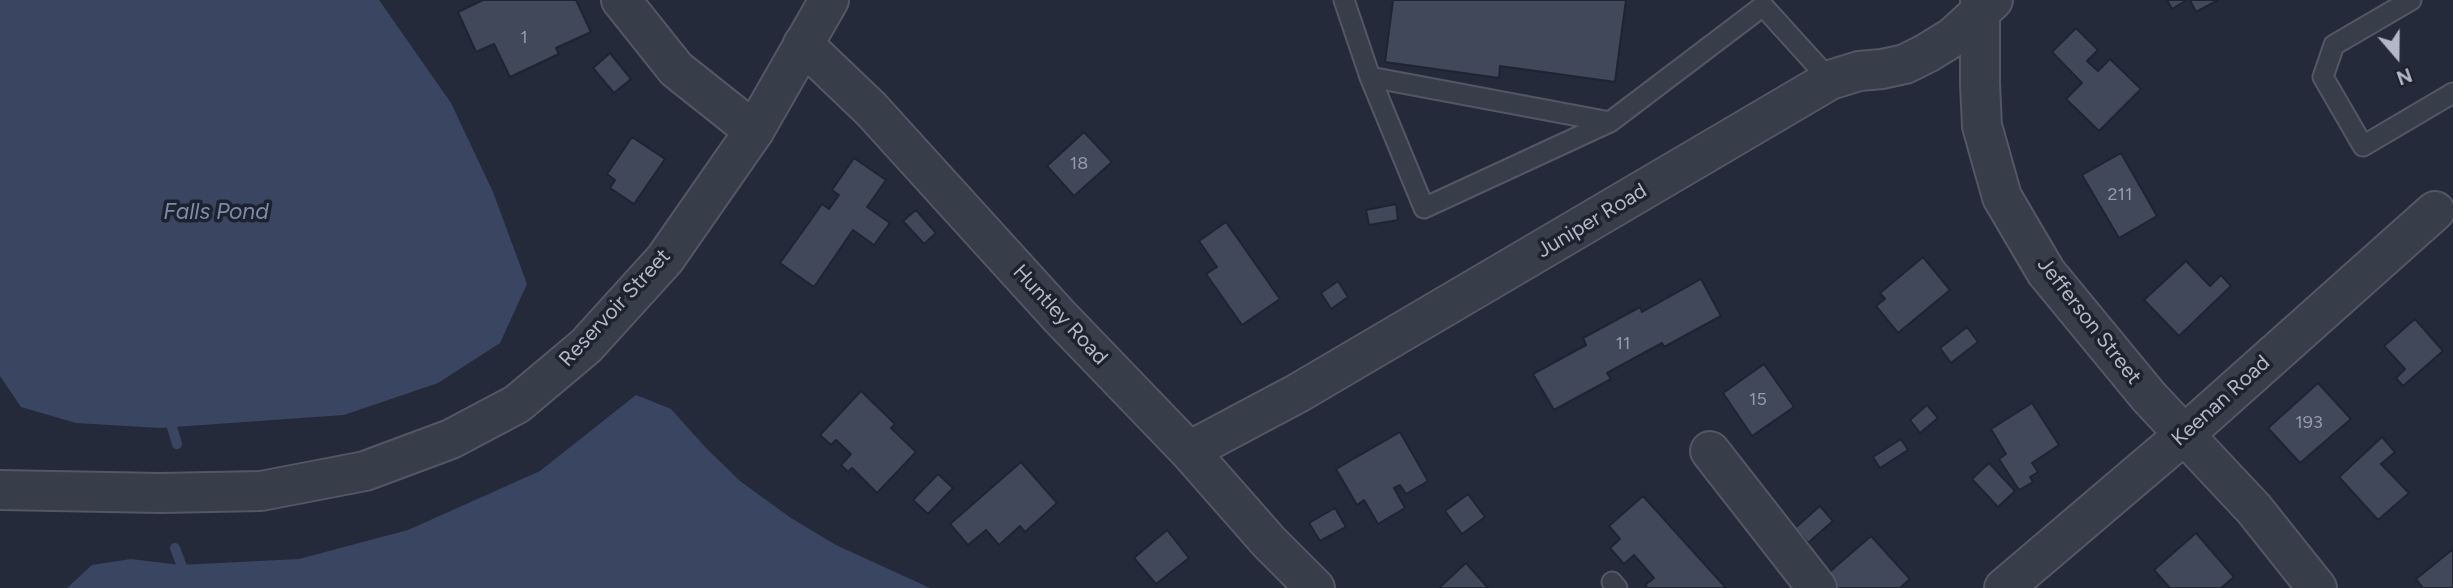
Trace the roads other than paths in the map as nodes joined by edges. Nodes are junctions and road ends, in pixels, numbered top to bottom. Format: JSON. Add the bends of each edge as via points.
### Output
{"nodes":[{"id":1,"x":621,"y":0,"type":"edge"},
{"id":2,"x":829,"y":0,"type":"edge"},
{"id":3,"x":1344,"y":0,"type":"edge"},
{"id":4,"x":2411,"y":0,"type":"edge"},
{"id":5,"x":1762,"y":3,"type":"edge"},
{"id":6,"x":1985,"y":4,"type":"edge"},
{"id":7,"x":803,"y":44,"type":"junction"},
{"id":8,"x":1370,"y":77,"type":"junction"},
{"id":9,"x":1830,"y":80,"type":"junction"},
{"id":10,"x":2453,"y":93,"type":"edge"},
{"id":11,"x":1610,"y":122,"type":"junction"},
{"id":12,"x":754,"y":131,"type":"junction"},
{"id":13,"x":2435,"y":211,"type":"dead end"},
{"id":14,"x":2185,"y":434,"type":"junction"},
{"id":15,"x":1189,"y":451,"type":"junction"},
{"id":16,"x":1710,"y":451,"type":"dead end"},
{"id":17,"x":0,"y":490,"type":"edge"},
{"id":18,"x":1315,"y":588,"type":"edge"},
{"id":19,"x":1816,"y":588,"type":"edge"},
{"id":20,"x":2004,"y":588,"type":"edge"},
{"id":21,"x":2317,"y":588,"type":"edge"}],
"edges":[{"from":1,"to":12,"type":"street","via":[[676,69]]},
{"from":2,"to":7,"type":"street","name":"Reservoir Street"},
{"from":3,"to":8,"type":"lane"},
{"from":4,"to":10,"type":"lane","via":[[2334,45],[2323,77],[2363,146]]},
{"from":5,"to":9,"type":"lane"},
{"from":5,"to":11,"type":"lane"},
{"from":6,"to":9,"type":"street","name":"Juniper Road","via":[[1953,37],[1905,64]]},
{"from":6,"to":14,"type":"street","name":"Jefferson Street","via":[[1980,84],[1983,126],[2002,197],[2046,272]]},
{"from":7,"to":12,"type":"street","name":"Reservoir Street"},
{"from":7,"to":15,"type":"street","name":"Huntley Road","via":[[871,109]]},
{"from":8,"to":11,"type":"lane"},
{"from":8,"to":11,"type":"lane","via":[[1424,208]]},
{"from":9,"to":15,"type":"street","name":"Juniper Road","via":[[1298,393]]},
{"from":12,"to":17,"type":"street","name":"Reservoir Street","via":[[665,259],[586,346],[517,404],[451,439],[365,471],[261,491]]},
{"from":13,"to":14,"type":"street","name":"Keenan Road"},
{"from":14,"to":20,"type":"street","name":"Keenan Road"},
{"from":14,"to":21,"type":"street","name":"Jefferson Street","via":[[2255,509]]},
{"from":15,"to":18,"type":"street","name":"Huntley Road"},
{"from":16,"to":19,"type":"street"}]}
